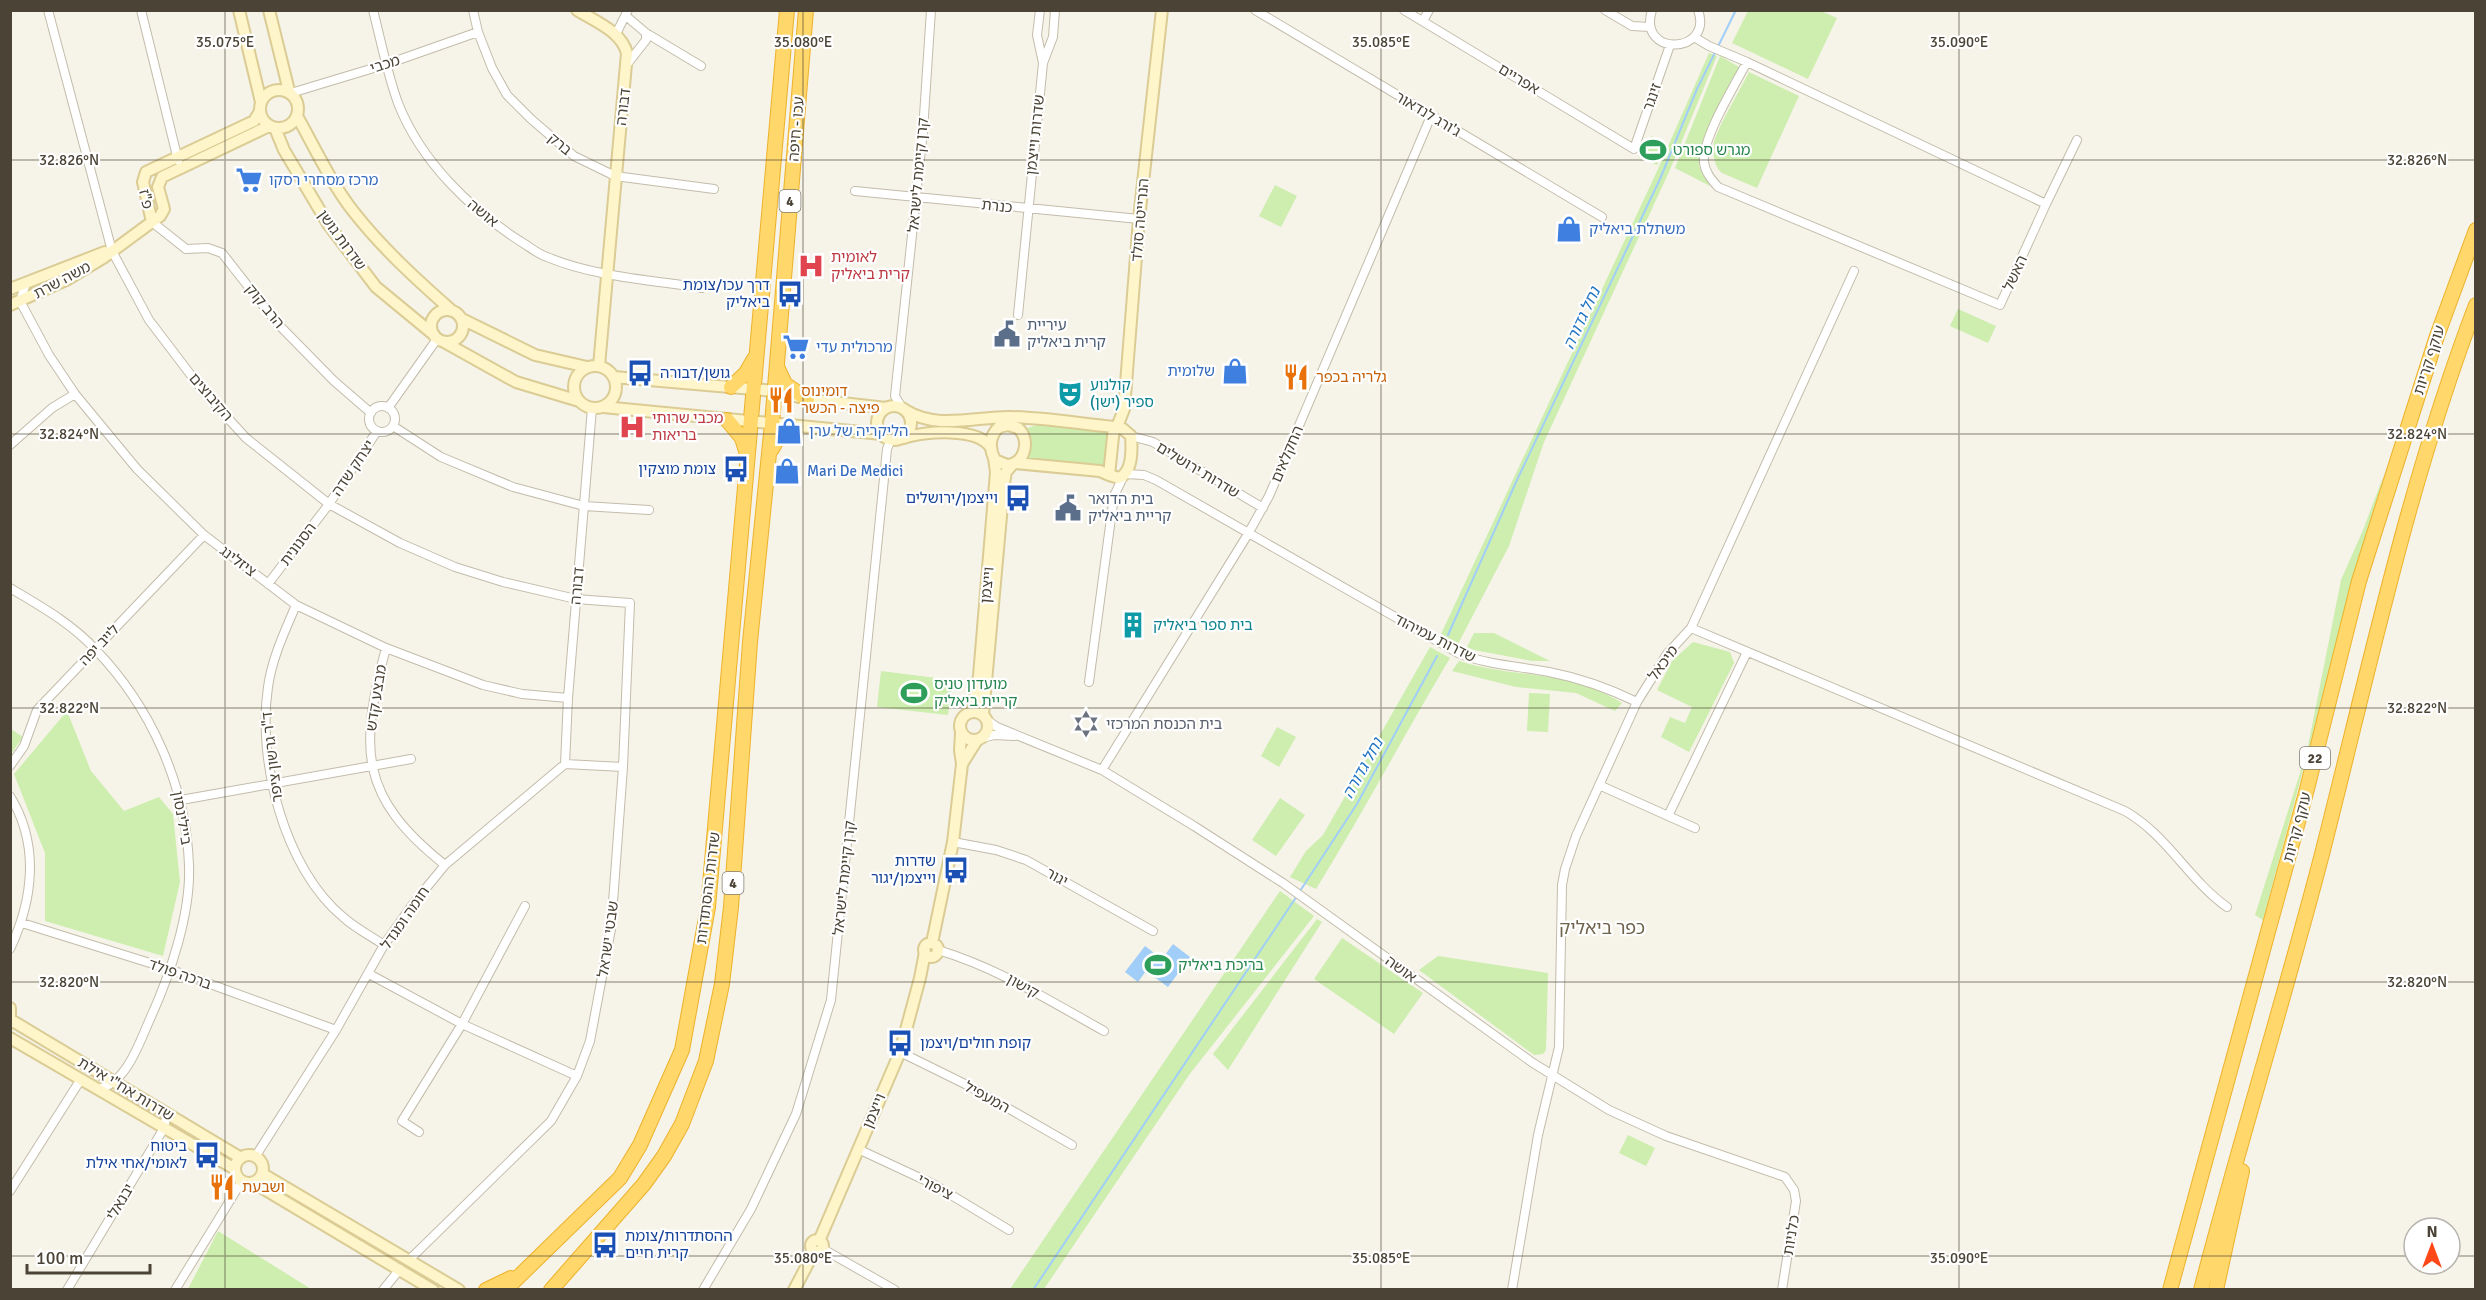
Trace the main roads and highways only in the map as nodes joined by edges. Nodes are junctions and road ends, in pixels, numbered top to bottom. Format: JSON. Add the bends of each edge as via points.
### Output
{"nodes":[{"id":1,"x":787,"y":10,"type":"edge"},
{"id":2,"x":806,"y":10,"type":"edge"},
{"id":3,"x":2475,"y":230,"type":"edge"},
{"id":4,"x":2475,"y":305,"type":"edge"},
{"id":5,"x":756,"y":355,"type":"junction"},
{"id":6,"x":776,"y":366,"type":"junction"},
{"id":7,"x":731,"y":387,"type":"road end"},
{"id":8,"x":807,"y":399,"type":"road end"},
{"id":9,"x":727,"y":420,"type":"road end"},
{"id":10,"x":750,"y":423,"type":"joint"},
{"id":11,"x":772,"y":424,"type":"joint"},
{"id":12,"x":791,"y":426,"type":"road end"},
{"id":13,"x":769,"y":456,"type":"junction"},
{"id":14,"x":747,"y":457,"type":"junction"},
{"id":15,"x":2271,"y":1039,"type":"junction"},
{"id":16,"x":2193,"y":1201,"type":"junction"},
{"id":17,"x":524,"y":1271,"type":"junction"},
{"id":18,"x":552,"y":1289,"type":"edge"},
{"id":19,"x":486,"y":1290,"type":"edge"},
{"id":20,"x":505,"y":1290,"type":"edge"},
{"id":21,"x":2162,"y":1290,"type":"edge"},
{"id":22,"x":2170,"y":1290,"type":"edge"},
{"id":23,"x":2201,"y":1290,"type":"edge"},
{"id":24,"x":2216,"y":1290,"type":"edge"}],
"edges":[{"from":1,"to":5,"type":"highway","name":"עכו - חיפה","number":"4"},
{"from":2,"to":6,"type":"highway","name":"עכו - חיפה","number":"4"},
{"from":3,"to":16,"type":"highway","name":"עוקף קריות","number":"22","via":[[2436,336],[2359,580],[2307,789]]},
{"from":4,"to":15,"type":"highway","name":"עוקף קריות","number":"22","via":[[2452,366],[2388,585]]},
{"from":5,"to":7,"type":"highway","via":[[746,373]]},
{"from":5,"to":10,"type":"highway","name":"עכו - חיפה","number":"4"},
{"from":6,"to":8,"type":"highway","via":[[785,384]]},
{"from":6,"to":11,"type":"highway","name":"עכו - חיפה","number":"4"},
{"from":9,"to":14,"type":"highway","via":[[742,438]]},
{"from":10,"to":14,"type":"highway","name":"שדרות ההסתדרות","number":"4"},
{"from":11,"to":13,"type":"highway","name":"שדרות ההסתדרות","number":"4"},
{"from":12,"to":13,"type":"highway","via":[[778,438]]},
{"from":13,"to":18,"type":"highway","name":"שדרות ההסתדרות","number":"4","via":[[750,642],[731,907],[722,984],[706,1061],[682,1124],[664,1156]]},
{"from":14,"to":17,"type":"highway","name":"שדרות ההסתדרות","number":"4","via":[[708,907],[682,1050],[640,1145],[620,1178]]},
{"from":15,"to":23,"type":"highway","name":"עוקף קריות","number":"22"},
{"from":15,"to":24,"type":"highway"},
{"from":16,"to":21,"type":"highway"},
{"from":16,"to":22,"type":"highway","name":"עוקף קריות","number":"22"},
{"from":17,"to":19,"type":"highway"},
{"from":17,"to":20,"type":"highway","name":"שדרות ההסתדרות","number":"4"}]}
